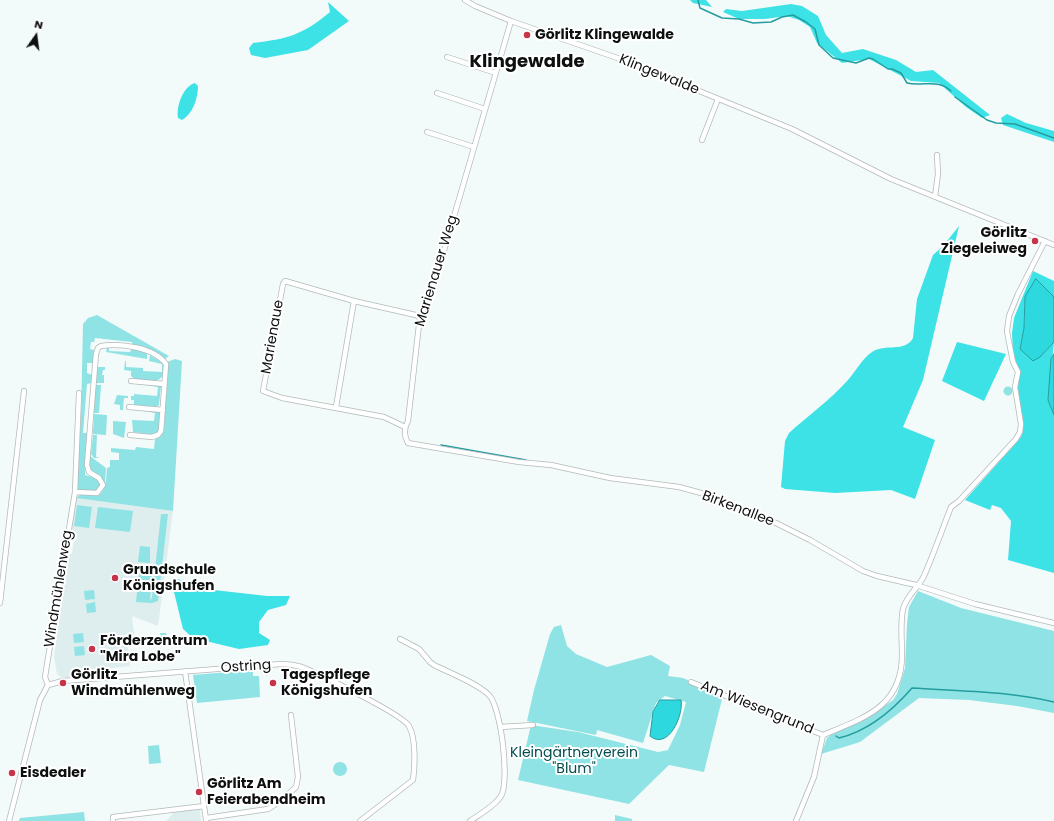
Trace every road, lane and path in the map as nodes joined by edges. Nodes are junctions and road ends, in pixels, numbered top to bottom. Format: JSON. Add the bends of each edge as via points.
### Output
{"nodes":[{"id":1,"x":465,"y":0,"type":"edge"},
{"id":2,"x":511,"y":21,"type":"junction"},
{"id":3,"x":447,"y":57,"type":"dead end"},
{"id":4,"x":496,"y":73,"type":"junction"},
{"id":5,"x":437,"y":93,"type":"dead end"},
{"id":6,"x":718,"y":99,"type":"junction"},
{"id":7,"x":486,"y":109,"type":"junction"},
{"id":8,"x":427,"y":132,"type":"dead end"},
{"id":9,"x":702,"y":140,"type":"dead end"},
{"id":10,"x":474,"y":147,"type":"junction"},
{"id":11,"x":937,"y":155,"type":"dead end"},
{"id":12,"x":935,"y":197,"type":"junction"},
{"id":13,"x":1045,"y":241,"type":"junction"},
{"id":14,"x":1054,"y":245,"type":"edge"},
{"id":15,"x":354,"y":301,"type":"junction"},
{"id":16,"x":420,"y":316,"type":"junction"},
{"id":17,"x":131,"y":381,"type":"dead end"},
{"id":18,"x":164,"y":384,"type":"junction"},
{"id":19,"x":24,"y":390,"type":"dead end"},
{"id":20,"x":79,"y":393,"type":"dead end"},
{"id":21,"x":129,"y":407,"type":"dead end"},
{"id":22,"x":336,"y":407,"type":"junction"},
{"id":23,"x":163,"y":410,"type":"junction"},
{"id":24,"x":405,"y":427,"type":"junction"},
{"id":25,"x":130,"y":435,"type":"dead end"},
{"id":26,"x":408,"y":443,"type":"joint"},
{"id":27,"x":75,"y":492,"type":"junction"},
{"id":28,"x":916,"y":585,"type":"junction"},
{"id":29,"x":0,"y":603,"type":"edge"},
{"id":30,"x":1054,"y":623,"type":"edge"},
{"id":31,"x":400,"y":639,"type":"dead end"},
{"id":32,"x":186,"y":671,"type":"junction"},
{"id":33,"x":691,"y":682,"type":"dead end"},
{"id":34,"x":48,"y":685,"type":"junction"},
{"id":35,"x":291,"y":715,"type":"dead end"},
{"id":36,"x":533,"y":725,"type":"dead end"},
{"id":37,"x":500,"y":727,"type":"junction"},
{"id":38,"x":823,"y":735,"type":"junction"},
{"id":39,"x":204,"y":806,"type":"junction"},
{"id":40,"x":206,"y":820,"type":"edge"},
{"id":41,"x":9,"y":821,"type":"edge"},
{"id":42,"x":113,"y":821,"type":"edge"},
{"id":43,"x":360,"y":821,"type":"edge"},
{"id":44,"x":470,"y":821,"type":"edge"},
{"id":45,"x":796,"y":821,"type":"edge"}],
"edges":[{"from":1,"to":2,"type":"street","name":"Klingewalde"},
{"from":2,"to":4,"type":"street","name":"Marienauer Weg"},
{"from":2,"to":6,"type":"street","name":"Klingewalde","via":[[612,56]]},
{"from":3,"to":4,"type":"street"},
{"from":4,"to":7,"type":"street","name":"Marienauer Weg"},
{"from":5,"to":7,"type":"street"},
{"from":6,"to":9,"type":"street","name":"Klingewalde"},
{"from":6,"to":12,"type":"street","name":"Klingewalde","via":[[792,129],[891,179]]},
{"from":7,"to":10,"type":"street","name":"Marienauer Weg"},
{"from":8,"to":10,"type":"street"},
{"from":10,"to":16,"type":"street","name":"Marienauer Weg","via":[[436,278],[425,311]]},
{"from":11,"to":12,"type":"street"},
{"from":12,"to":13,"type":"street","name":"Klingewalde"},
{"from":13,"to":14,"type":"street","name":"Klingewalde"},
{"from":13,"to":28,"type":"street","via":[[1018,294],[1008,331],[1012,362],[1018,372],[1015,387],[1020,432],[951,507],[924,576]]},
{"from":15,"to":16,"type":"street","name":"Marienaue"},
{"from":15,"to":22,"type":"street"},
{"from":15,"to":22,"type":"street","name":"Marienaue","via":[[288,280],[284,282],[263,391],[282,398],[329,408]]},
{"from":16,"to":24,"type":"street","name":"Marienauer Weg","via":[[408,421]]},
{"from":17,"to":18,"type":"street"},
{"from":18,"to":23,"type":"street"},
{"from":18,"to":27,"type":"street","via":[[166,364],[148,351],[108,345],[98,348],[87,465],[89,472],[100,478],[103,485],[101,490],[94,493]]},
{"from":19,"to":29,"type":"street"},
{"from":20,"to":27,"type":"street","name":"Windmühlenweg"},
{"from":21,"to":23,"type":"street"},
{"from":22,"to":24,"type":"street","name":"Marienaue","via":[[384,417]]},
{"from":23,"to":25,"type":"street","via":[[162,429],[158,435]]},
{"from":24,"to":26,"type":"street","name":"Marienauer Weg","via":[[405,438]]},
{"from":26,"to":28,"type":"street","name":"Birkenallee","via":[[551,465],[701,493],[776,523],[863,571]]},
{"from":27,"to":34,"type":"street","name":"Windmühlenweg","via":[[45,676]]},
{"from":28,"to":30,"type":"street","name":"Birkenallee","via":[[975,604]]},
{"from":28,"to":38,"type":"street","via":[[903,608],[902,667],[894,692],[883,705],[860,720]]},
{"from":31,"to":37,"type":"street","via":[[419,649],[434,666],[487,693],[495,703]]},
{"from":32,"to":34,"type":"street","via":[[63,681]]},
{"from":32,"to":39,"type":"street"},
{"from":32,"to":43,"type":"street","name":"Ostring","via":[[281,664],[297,666],[378,706],[408,725],[415,766],[413,780]]},
{"from":33,"to":38,"type":"street","name":"Am Wiesengrund"},
{"from":34,"to":41,"type":"street","via":[[40,700]]},
{"from":35,"to":40,"type":"street","via":[[298,777],[296,787],[268,809]]},
{"from":36,"to":37,"type":"street"},
{"from":37,"to":44,"type":"street","via":[[506,779],[504,790],[497,801]]},
{"from":38,"to":45,"type":"street","via":[[814,777]]},
{"from":39,"to":40,"type":"street"},
{"from":39,"to":42,"type":"street","via":[[113,817]]}]}
